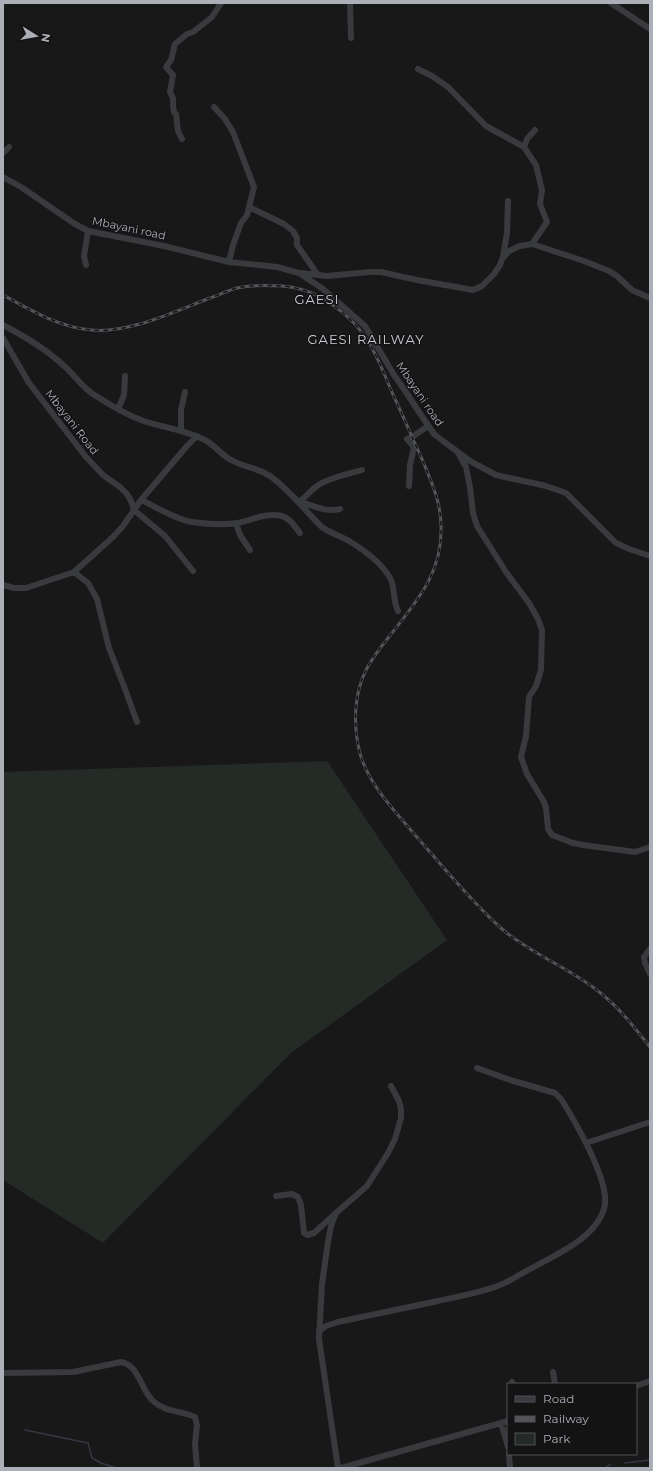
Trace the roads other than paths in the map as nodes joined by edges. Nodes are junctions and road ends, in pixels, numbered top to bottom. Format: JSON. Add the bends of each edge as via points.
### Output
{"nodes":[{"id":1,"x":222,"y":3,"type":"edge"},
{"id":2,"x":611,"y":3,"type":"edge"},
{"id":3,"x":348,"y":4,"type":"edge"},
{"id":4,"x":650,"y":29,"type":"edge"},
{"id":5,"x":351,"y":38,"type":"dead end"},
{"id":6,"x":418,"y":69,"type":"dead end"},
{"id":7,"x":214,"y":107,"type":"dead end"},
{"id":8,"x":535,"y":130,"type":"dead end"},
{"id":9,"x":182,"y":140,"type":"dead end"},
{"id":10,"x":9,"y":147,"type":"dead end"},
{"id":11,"x":524,"y":147,"type":"junction"},
{"id":12,"x":3,"y":153,"type":"edge"},
{"id":13,"x":3,"y":177,"type":"edge"},
{"id":14,"x":508,"y":201,"type":"dead end"},
{"id":15,"x":249,"y":207,"type":"junction"},
{"id":16,"x":88,"y":231,"type":"junction"},
{"id":17,"x":532,"y":244,"type":"junction"},
{"id":18,"x":502,"y":259,"type":"junction"},
{"id":19,"x":229,"y":262,"type":"junction"},
{"id":20,"x":86,"y":265,"type":"dead end"},
{"id":21,"x":299,"y":273,"type":"junction"},
{"id":22,"x":318,"y":275,"type":"junction"},
{"id":23,"x":650,"y":298,"type":"edge"},
{"id":24,"x":3,"y":325,"type":"edge"},
{"id":25,"x":3,"y":338,"type":"edge"},
{"id":26,"x":125,"y":376,"type":"dead end"},
{"id":27,"x":185,"y":392,"type":"dead end"},
{"id":28,"x":118,"y":409,"type":"junction"},
{"id":29,"x":428,"y":426,"type":"junction"},
{"id":30,"x":181,"y":430,"type":"junction"},
{"id":31,"x":197,"y":436,"type":"junction"},
{"id":32,"x":457,"y":450,"type":"junction"},
{"id":33,"x":362,"y":470,"type":"dead end"},
{"id":34,"x":409,"y":486,"type":"dead end"},
{"id":35,"x":142,"y":500,"type":"junction"},
{"id":36,"x":299,"y":501,"type":"junction"},
{"id":37,"x":340,"y":509,"type":"dead end"},
{"id":38,"x":134,"y":510,"type":"junction"},
{"id":39,"x":236,"y":523,"type":"junction"},
{"id":40,"x":300,"y":533,"type":"dead end"},
{"id":41,"x":250,"y":550,"type":"dead end"},
{"id":42,"x":650,"y":556,"type":"edge"},
{"id":43,"x":192,"y":571,"type":"dead end"},
{"id":44,"x":74,"y":572,"type":"junction"},
{"id":45,"x":3,"y":585,"type":"edge"},
{"id":46,"x":398,"y":611,"type":"dead end"},
{"id":47,"x":137,"y":722,"type":"dead end"},
{"id":48,"x":650,"y":846,"type":"edge"},
{"id":49,"x":650,"y":949,"type":"edge"},
{"id":50,"x":650,"y":974,"type":"edge"},
{"id":51,"x":477,"y":1068,"type":"dead end"},
{"id":52,"x":391,"y":1086,"type":"dead end"},
{"id":53,"x":650,"y":1122,"type":"edge"},
{"id":54,"x":586,"y":1143,"type":"junction"},
{"id":55,"x":276,"y":1196,"type":"dead end"},
{"id":56,"x":336,"y":1213,"type":"junction"},
{"id":57,"x":319,"y":1331,"type":"junction"},
{"id":58,"x":552,"y":1372,"type":"dead end"},
{"id":59,"x":3,"y":1374,"type":"edge"},
{"id":60,"x":650,"y":1381,"type":"edge"},
{"id":61,"x":555,"y":1383,"type":"edge"},
{"id":62,"x":637,"y":1386,"type":"edge"},
{"id":63,"x":507,"y":1421,"type":"edge"},
{"id":64,"x":501,"y":1423,"type":"junction"},
{"id":65,"x":507,"y":1444,"type":"edge"},
{"id":66,"x":509,"y":1455,"type":"edge"},
{"id":67,"x":197,"y":1468,"type":"edge"},
{"id":68,"x":340,"y":1468,"type":"edge"},
{"id":69,"x":510,"y":1468,"type":"edge"}],
"edges":[{"from":1,"to":9,"type":"street","via":[[212,17],[175,44],[171,60],[166,67],[173,75],[170,92]]},
{"from":2,"to":4,"type":"street"},
{"from":3,"to":5,"type":"street"},
{"from":6,"to":11,"type":"street","via":[[448,88],[486,126]]},
{"from":7,"to":15,"type":"street","via":[[233,132],[253,183]]},
{"from":8,"to":11,"type":"street"},
{"from":10,"to":12,"type":"street"},
{"from":11,"to":17,"type":"street","via":[[537,169],[542,190],[540,204],[547,220]]},
{"from":13,"to":16,"type":"street","name":"Mbayani road"},
{"from":14,"to":18,"type":"street","via":[[507,233]]},
{"from":15,"to":19,"type":"street","via":[[233,245]]},
{"from":15,"to":22,"type":"street","via":[[293,231],[297,245]]},
{"from":16,"to":19,"type":"street","name":"Mbayani road"},
{"from":16,"to":20,"type":"street","via":[[84,256]]},
{"from":17,"to":18,"type":"street","via":[[515,247]]},
{"from":17,"to":23,"type":"street","via":[[609,271],[632,290]]},
{"from":18,"to":22,"type":"street","via":[[494,274],[482,286],[473,290],[381,272]]},
{"from":19,"to":21,"type":"street","name":"Mbayani road","via":[[277,267]]},
{"from":21,"to":22,"type":"street"},
{"from":21,"to":29,"type":"street","name":"Mbayani road","via":[[323,289],[365,326]]},
{"from":24,"to":28,"type":"street","via":[[55,357],[87,390]]},
{"from":25,"to":38,"type":"street","name":"Mbayani Road","via":[[43,403],[97,470],[127,494]]},
{"from":26,"to":28,"type":"street","via":[[124,395]]},
{"from":27,"to":30,"type":"street","via":[[181,410]]},
{"from":28,"to":30,"type":"street","via":[[142,420]]},
{"from":29,"to":32,"type":"street","name":"Mbayani road","via":[[434,434]]},
{"from":29,"to":34,"type":"street","via":[[407,439],[414,447]]},
{"from":30,"to":31,"type":"street"},
{"from":31,"to":35,"type":"street"},
{"from":31,"to":36,"type":"street","via":[[210,442],[230,460],[270,476]]},
{"from":32,"to":42,"type":"street","name":"Mbayani road","via":[[470,461],[496,475],[566,493],[616,543]]},
{"from":32,"to":48,"type":"street","via":[[466,467],[477,526],[529,603],[542,630],[541,670],[529,697],[526,736],[521,757],[527,774],[544,802],[548,829],[552,835],[584,846],[635,852]]},
{"from":33,"to":36,"type":"street","via":[[320,485]]},
{"from":35,"to":38,"type":"street"},
{"from":35,"to":39,"type":"street","via":[[187,521]]},
{"from":36,"to":37,"type":"street","via":[[324,509]]},
{"from":36,"to":46,"type":"street","via":[[322,527],[351,542],[380,564],[391,580]]},
{"from":38,"to":43,"type":"street","via":[[165,536]]},
{"from":38,"to":44,"type":"street","via":[[113,537]]},
{"from":39,"to":40,"type":"street","via":[[265,516],[282,516]]},
{"from":39,"to":41,"type":"street"},
{"from":44,"to":45,"type":"street","via":[[26,588]]},
{"from":44,"to":47,"type":"street","via":[[88,583],[97,599],[109,648]]},
{"from":49,"to":50,"type":"street","via":[[644,957]]},
{"from":51,"to":54,"type":"street","via":[[557,1095]]},
{"from":52,"to":56,"type":"street","via":[[401,1109],[395,1139],[367,1186]]},
{"from":53,"to":54,"type":"street"},
{"from":54,"to":57,"type":"street","via":[[600,1178],[605,1197],[604,1204],[598,1221],[570,1246],[500,1285],[338,1322]]},
{"from":55,"to":56,"type":"street","via":[[292,1194],[298,1197],[304,1233],[307,1235],[314,1233]]},
{"from":56,"to":57,"type":"street","via":[[328,1242]]},
{"from":57,"to":68,"type":"street","via":[[319,1346]]},
{"from":58,"to":61,"type":"street"},
{"from":59,"to":67,"type":"street","via":[[73,1372],[125,1363],[138,1375],[152,1400],[164,1409],[195,1417]]},
{"from":60,"to":62,"type":"street"},
{"from":63,"to":64,"type":"street"},
{"from":64,"to":65,"type":"street"},
{"from":64,"to":68,"type":"street"},
{"from":66,"to":69,"type":"street"}]}
